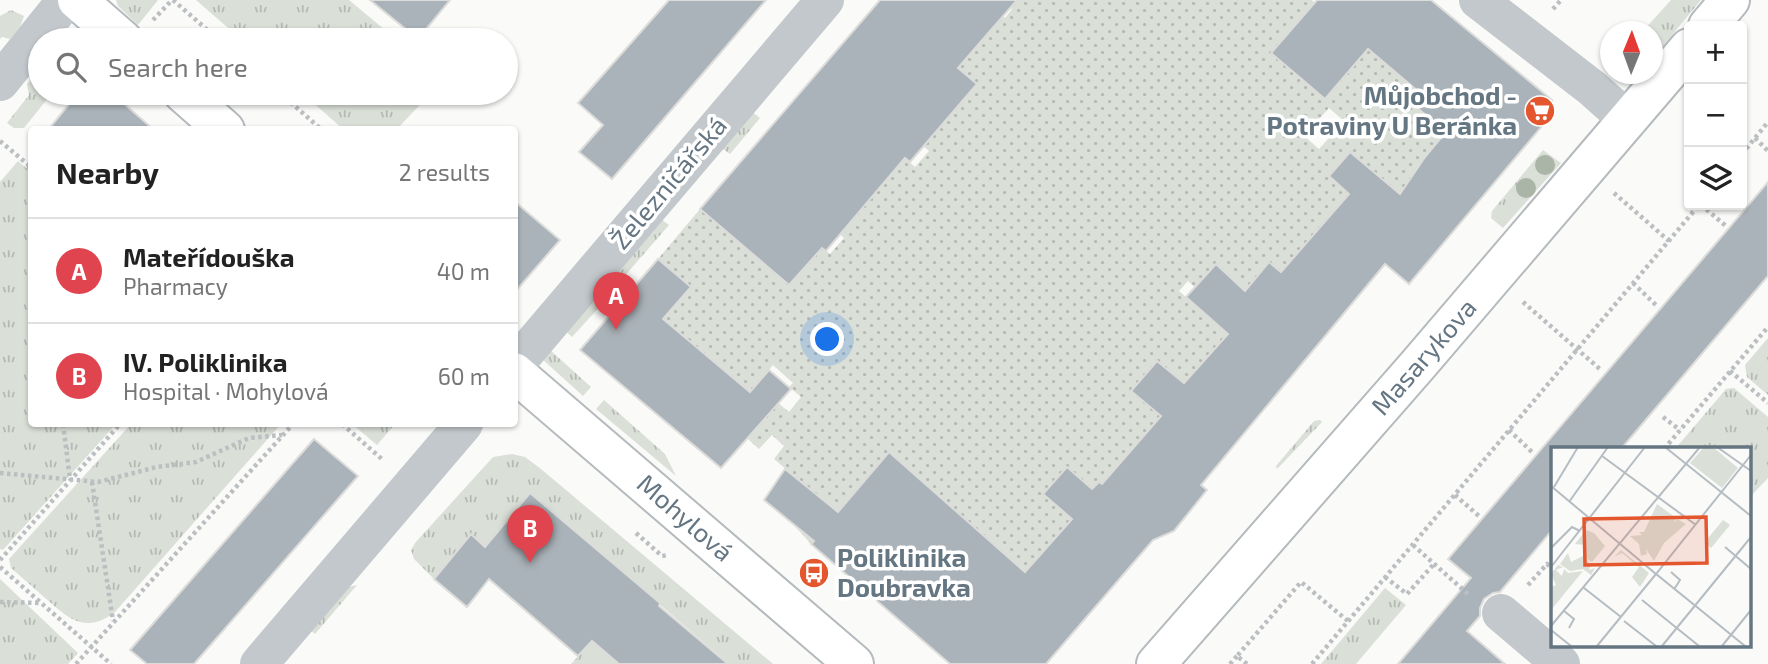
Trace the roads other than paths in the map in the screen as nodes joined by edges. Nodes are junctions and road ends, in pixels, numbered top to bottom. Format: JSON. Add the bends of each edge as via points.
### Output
{"nodes":[{"id":1,"x":66,"y":0,"type":"edge"},
{"id":2,"x":77,"y":0,"type":"edge"},
{"id":3,"x":825,"y":0,"type":"edge"},
{"id":4,"x":1478,"y":0,"type":"edge"},
{"id":5,"x":1730,"y":0,"type":"edge"},
{"id":6,"x":1712,"y":21,"type":"edge"},
{"id":7,"x":43,"y":28,"type":"edge"},
{"id":8,"x":109,"y":28,"type":"edge"},
{"id":9,"x":28,"y":47,"type":"edge"},
{"id":10,"x":1684,"y":54,"type":"edge"},
{"id":11,"x":0,"y":82,"type":"edge"},
{"id":12,"x":197,"y":105,"type":"edge"},
{"id":13,"x":1628,"y":120,"type":"junction"},
{"id":14,"x":220,"y":126,"type":"edge"},
{"id":15,"x":518,"y":361,"type":"edge"},
{"id":16,"x":518,"y":375,"type":"edge"},
{"id":17,"x":461,"y":427,"type":"edge"},
{"id":18,"x":1501,"y":613,"type":"dead end"},
{"id":19,"x":259,"y":664,"type":"edge"},
{"id":20,"x":854,"y":664,"type":"edge"},
{"id":21,"x":1156,"y":664,"type":"edge"},
{"id":22,"x":1561,"y":664,"type":"edge"}],
"edges":[{"from":1,"to":7,"type":"street"},
{"from":2,"to":8,"type":"main road"},
{"from":3,"to":15,"type":"street","name":"Železničářská"},
{"from":4,"to":13,"type":"street"},
{"from":5,"to":6,"type":"main road"},
{"from":9,"to":11,"type":"street"},
{"from":10,"to":13,"type":"main road","name":"Masarykova"},
{"from":12,"to":14,"type":"main road"},
{"from":13,"to":21,"type":"main road","name":"Masarykova"},
{"from":16,"to":20,"type":"main road","name":"Mohylová"},
{"from":17,"to":19,"type":"street"},
{"from":18,"to":22,"type":"street"}]}
